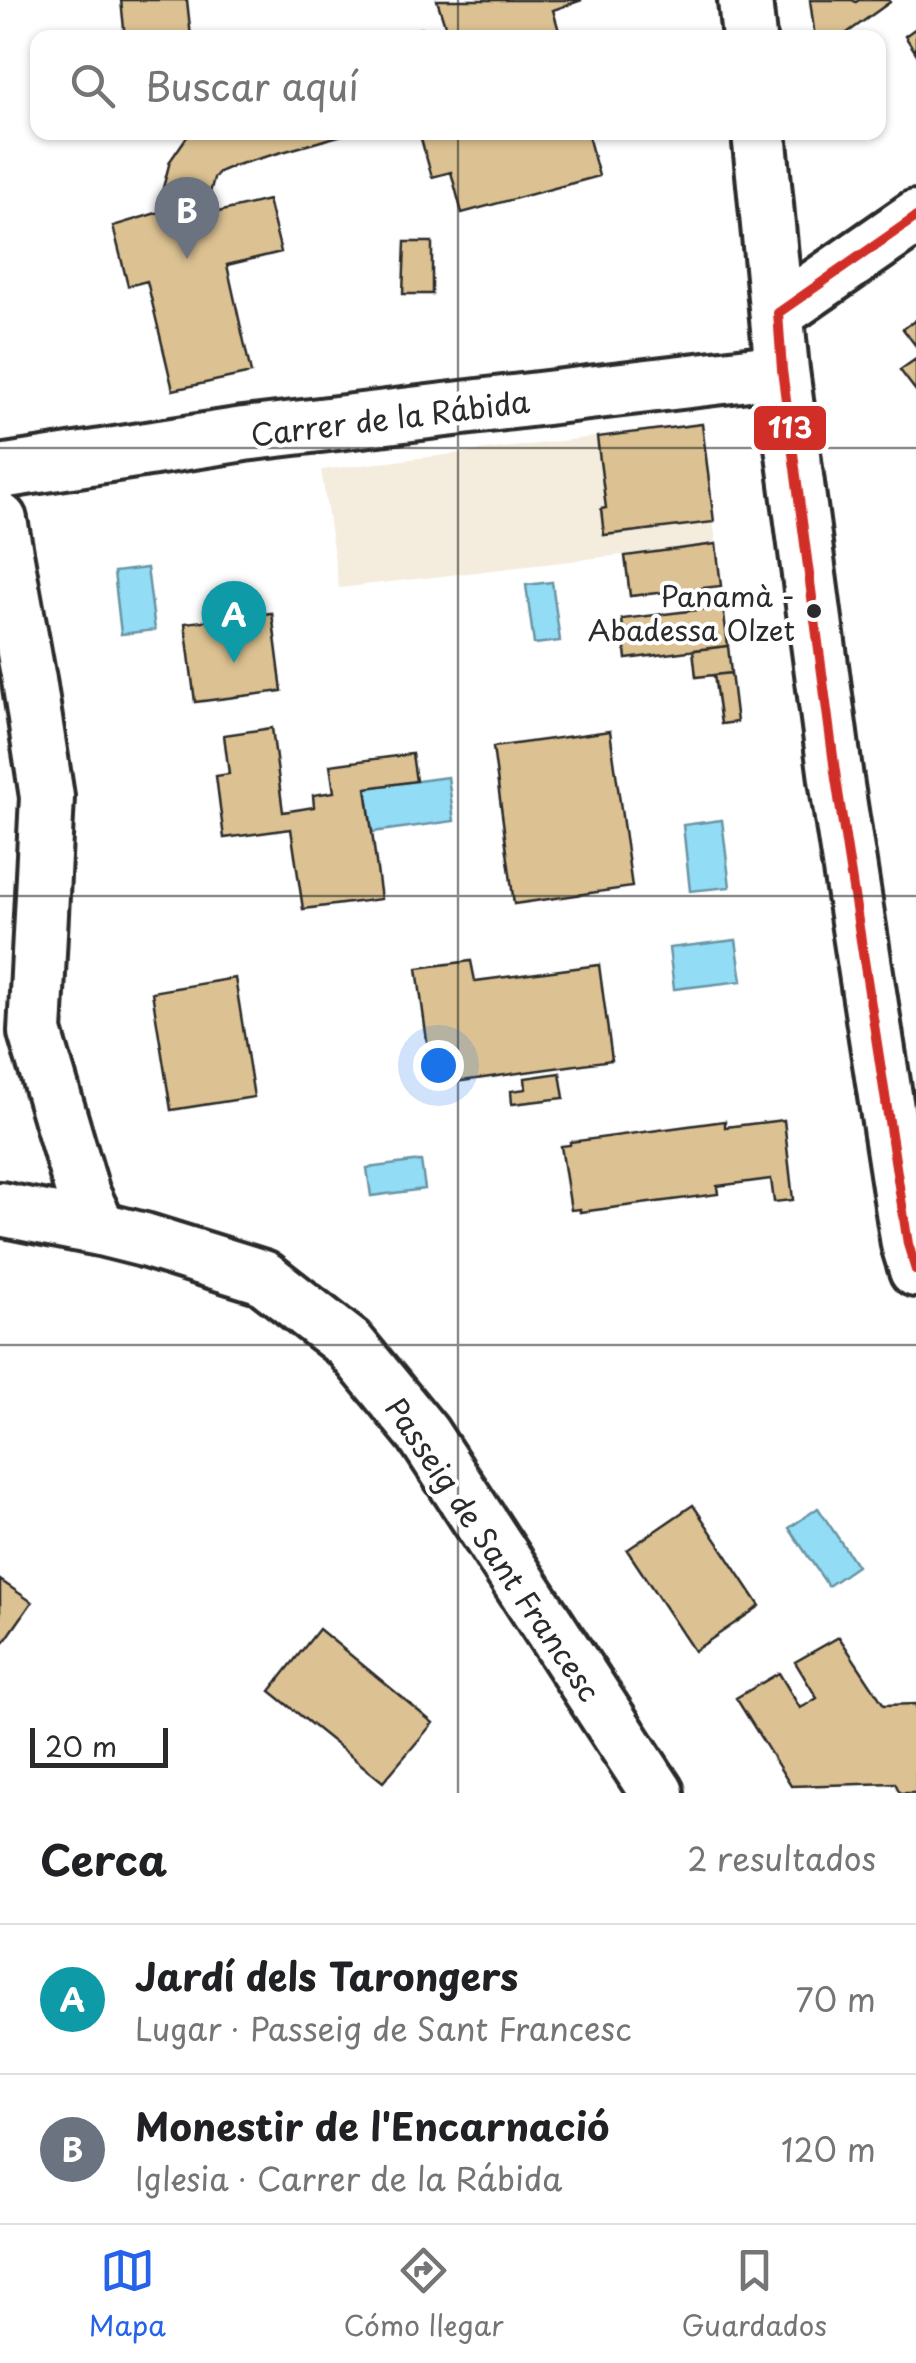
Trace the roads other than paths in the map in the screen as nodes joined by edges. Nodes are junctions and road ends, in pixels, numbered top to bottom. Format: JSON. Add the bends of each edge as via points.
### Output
{"nodes":[{"id":1,"x":745,"y":0,"type":"edge"},
{"id":2,"x":748,"y":30,"type":"edge"},
{"id":3,"x":760,"y":140,"type":"edge"},
{"id":4,"x":916,"y":217,"type":"edge"},
{"id":5,"x":778,"y":313,"type":"junction"},
{"id":6,"x":782,"y":370,"type":"junction"},
{"id":7,"x":0,"y":472,"type":"edge"},
{"id":8,"x":0,"y":520,"type":"edge"},
{"id":9,"x":0,"y":1209,"type":"edge"},
{"id":10,"x":100,"y":1229,"type":"junction"},
{"id":11,"x":914,"y":1252,"type":"edge"},
{"id":12,"x":657,"y":1793,"type":"edge"}],
"edges":[{"from":1,"to":2,"type":"street"},
{"from":3,"to":5,"type":"street"},
{"from":4,"to":5,"type":"street"},
{"from":5,"to":6,"type":"street"},
{"from":6,"to":7,"type":"street","name":"Carrer de la Rábida","via":[[244,434]]},
{"from":6,"to":11,"type":"street","via":[[836,780]]},
{"from":8,"to":10,"type":"street","via":[[48,797],[35,1032],[83,1194]]},
{"from":9,"to":10,"type":"street","name":"Passeig de Sant Francesc"},
{"from":10,"to":12,"type":"street","name":"Passeig de Sant Francesc","via":[[263,1278],[350,1344],[423,1434]]}]}
